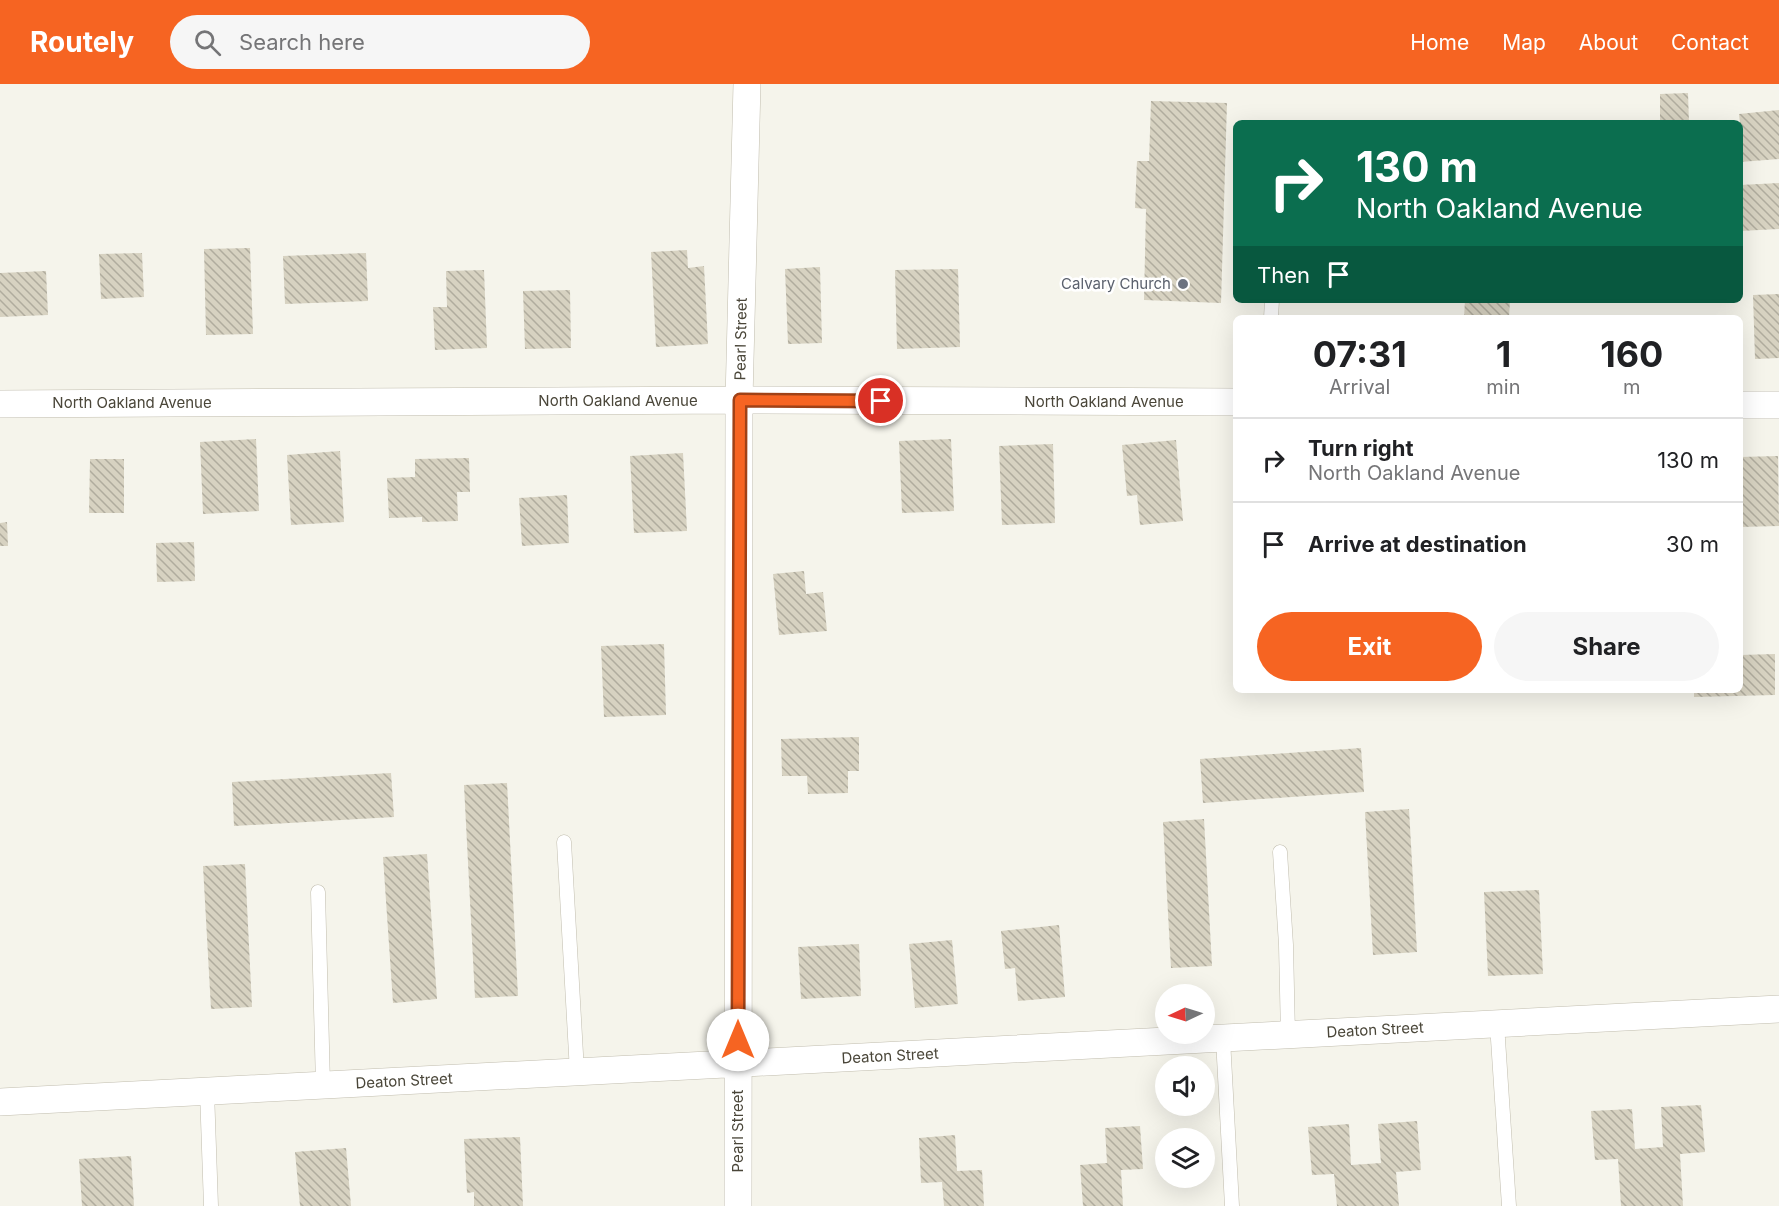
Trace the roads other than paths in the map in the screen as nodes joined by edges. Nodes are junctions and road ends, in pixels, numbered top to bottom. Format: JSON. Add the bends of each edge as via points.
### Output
{"nodes":[{"id":1,"x":747,"y":84,"type":"edge"},
{"id":2,"x":740,"y":400,"type":"junction"},
{"id":3,"x":1233,"y":402,"type":"edge"},
{"id":4,"x":0,"y":404,"type":"edge"},
{"id":5,"x":1743,"y":405,"type":"edge"},
{"id":6,"x":1779,"y":405,"type":"edge"},
{"id":7,"x":564,"y":842,"type":"dead end"},
{"id":8,"x":1280,"y":852,"type":"dead end"},
{"id":9,"x":318,"y":892,"type":"dead end"},
{"id":10,"x":1779,"y":1009,"type":"edge"},
{"id":11,"x":1497,"y":1024,"type":"junction"},
{"id":12,"x":1288,"y":1035,"type":"junction"},
{"id":13,"x":1223,"y":1039,"type":"junction"},
{"id":14,"x":738,"y":1064,"type":"junction"},
{"id":15,"x":577,"y":1072,"type":"junction"},
{"id":16,"x":323,"y":1085,"type":"junction"},
{"id":17,"x":207,"y":1091,"type":"junction"},
{"id":18,"x":0,"y":1102,"type":"edge"},
{"id":19,"x":211,"y":1206,"type":"edge"},
{"id":20,"x":738,"y":1206,"type":"edge"},
{"id":21,"x":1232,"y":1206,"type":"edge"},
{"id":22,"x":1509,"y":1206,"type":"edge"}],
"edges":[{"from":1,"to":2,"type":"street","name":"Pearl Street"},
{"from":2,"to":3,"type":"street","name":"North Oakland Avenue"},
{"from":2,"to":4,"type":"street","name":"North Oakland Avenue"},
{"from":2,"to":14,"type":"street","name":"Pearl Street"},
{"from":5,"to":6,"type":"street"},
{"from":7,"to":15,"type":"lane"},
{"from":8,"to":12,"type":"lane"},
{"from":9,"to":16,"type":"lane"},
{"from":10,"to":11,"type":"street","name":"Deaton Street"},
{"from":11,"to":12,"type":"street","name":"Deaton Street"},
{"from":11,"to":22,"type":"lane"},
{"from":12,"to":13,"type":"street","name":"Deaton Street"},
{"from":13,"to":14,"type":"street","name":"Deaton Street"},
{"from":13,"to":21,"type":"lane"},
{"from":14,"to":15,"type":"street","name":"Deaton Street"},
{"from":14,"to":20,"type":"street","name":"Pearl Street"},
{"from":15,"to":16,"type":"street","name":"Deaton Street"},
{"from":16,"to":17,"type":"street","name":"Deaton Street"},
{"from":17,"to":18,"type":"street","name":"Deaton Street"},
{"from":17,"to":19,"type":"lane"}]}
